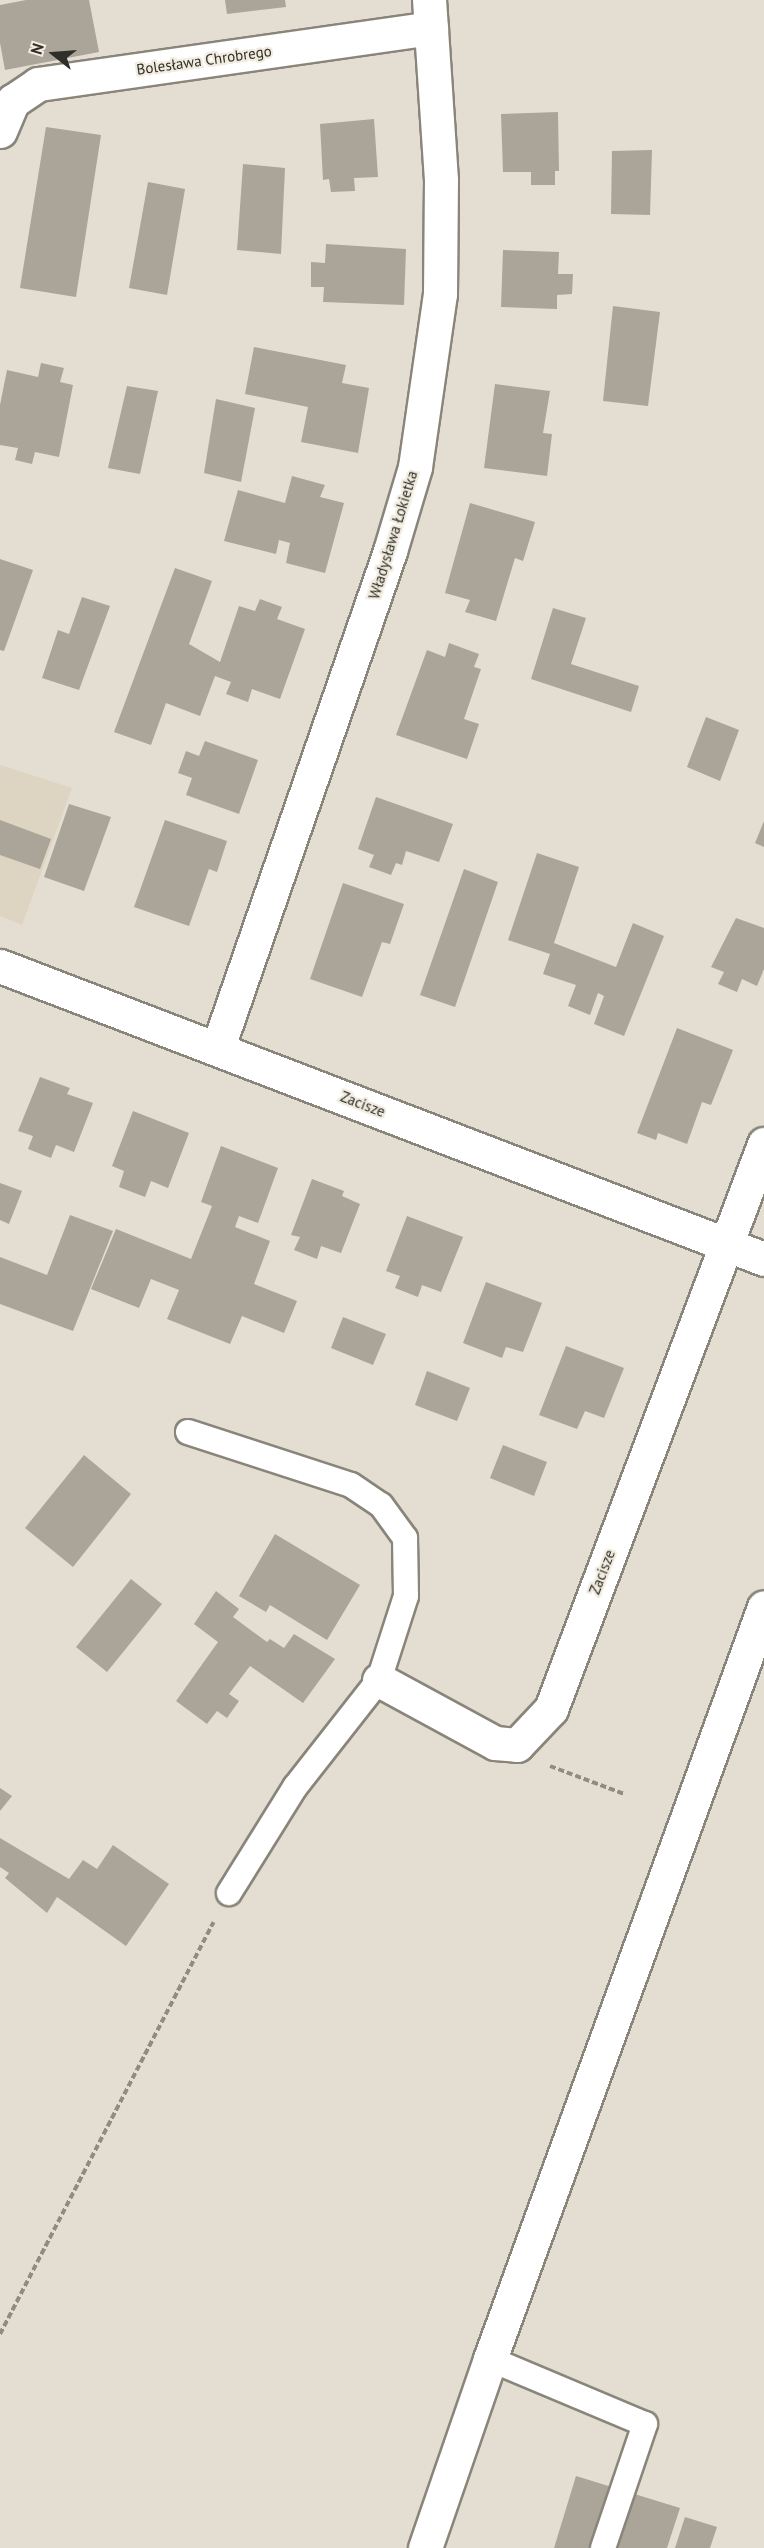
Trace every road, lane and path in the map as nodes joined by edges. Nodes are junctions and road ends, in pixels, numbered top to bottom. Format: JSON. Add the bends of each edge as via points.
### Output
{"nodes":[{"id":1,"x":430,"y":14,"type":"edge"},
{"id":2,"x":0,"y":130,"type":"edge"},
{"id":3,"x":0,"y":966,"type":"edge"},
{"id":4,"x":218,"y":1047,"type":"junction"},
{"id":5,"x":764,"y":1144,"type":"edge"},
{"id":6,"x":725,"y":1245,"type":"junction"},
{"id":7,"x":764,"y":1259,"type":"edge"},
{"id":8,"x":188,"y":1432,"type":"dead end"},
{"id":9,"x":764,"y":1607,"type":"edge"},
{"id":10,"x":379,"y":1680,"type":"junction"},
{"id":11,"x":517,"y":1745,"type":"junction"},
{"id":12,"x":624,"y":1794,"type":"dead end"},
{"id":13,"x":229,"y":1893,"type":"joint"},
{"id":14,"x":0,"y":2334,"type":"edge"},
{"id":15,"x":490,"y":2359,"type":"junction"},
{"id":16,"x":425,"y":2548,"type":"edge"},
{"id":17,"x":603,"y":2548,"type":"edge"}],
"edges":[{"from":1,"to":2,"type":"street","name":"Bolesława Chrobrego","via":[[38,84],[13,101]]},
{"from":1,"to":4,"type":"street","name":"Władysława Łokietka","via":[[441,180],[440,294],[415,467],[390,551]]},
{"from":3,"to":4,"type":"street","name":"Zacisze"},
{"from":4,"to":6,"type":"street","name":"Zacisze"},
{"from":5,"to":6,"type":"street"},
{"from":6,"to":7,"type":"street","name":"Zacisze"},
{"from":6,"to":11,"type":"street","name":"Zacisze","via":[[551,1709]]},
{"from":8,"to":10,"type":"lane","via":[[351,1485],[381,1505],[405,1538],[406,1596]]},
{"from":9,"to":15,"type":"street"},
{"from":10,"to":11,"type":"street","via":[[495,1743]]},
{"from":10,"to":13,"type":"lane","via":[[295,1787]]},
{"from":11,"to":12,"type":"path","via":[[543,1763]]},
{"from":13,"to":14,"type":"path"},
{"from":15,"to":16,"type":"street"},
{"from":15,"to":17,"type":"lane","via":[[645,2424]]}]}
